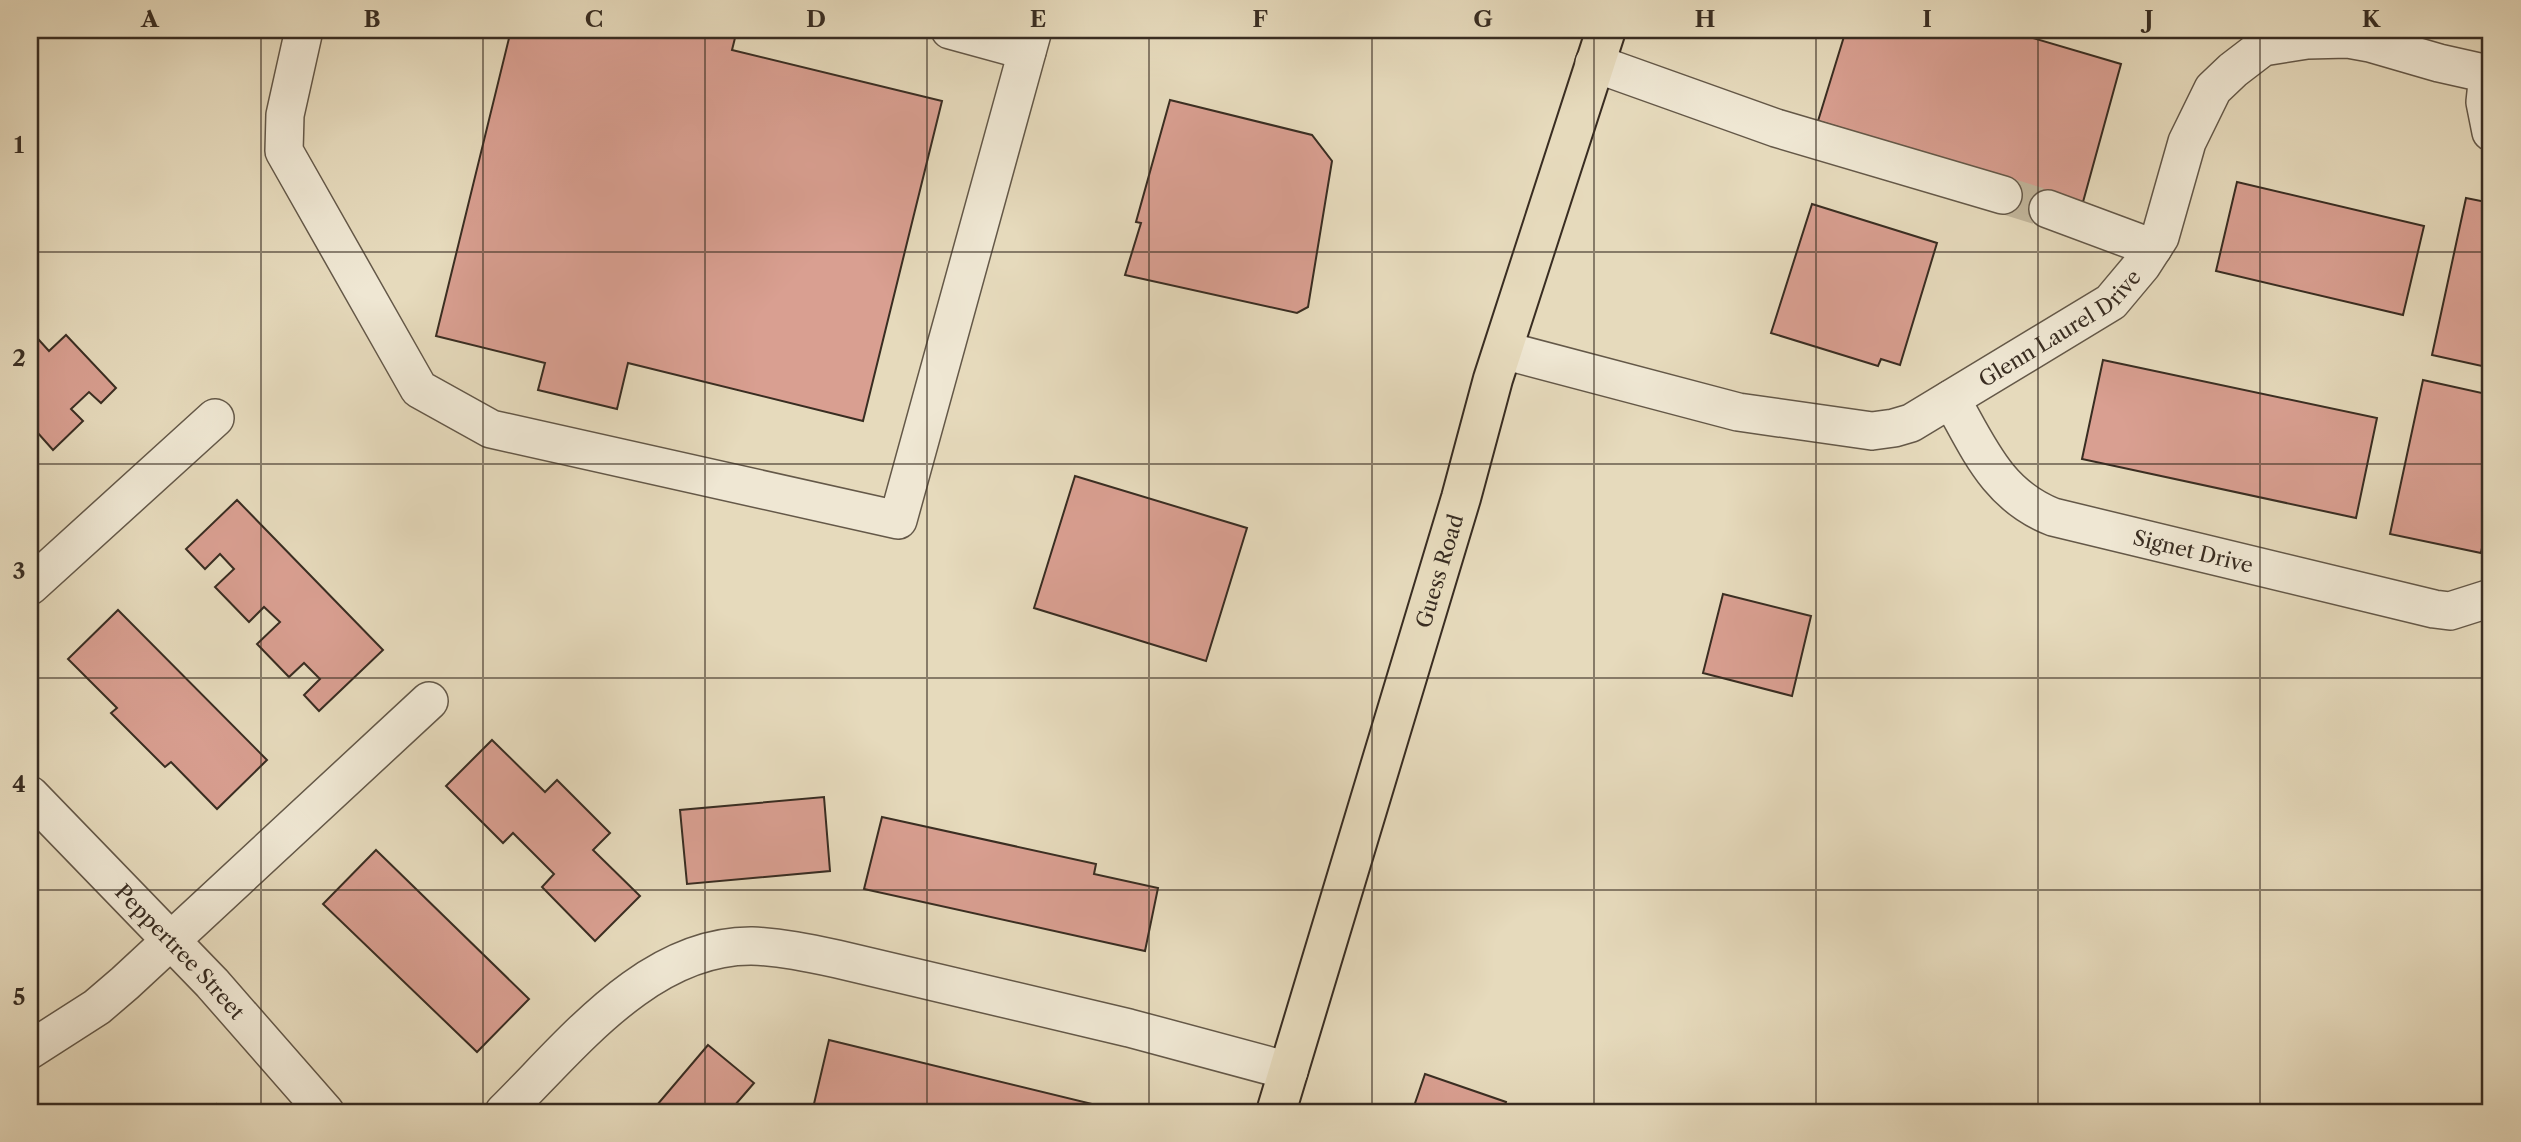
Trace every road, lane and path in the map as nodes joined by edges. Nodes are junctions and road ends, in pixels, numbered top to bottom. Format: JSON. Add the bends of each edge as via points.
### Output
{"nodes":[{"id":1,"x":304,"y":30,"type":"edge"},
{"id":2,"x":950,"y":30,"type":"edge"},
{"id":3,"x":1030,"y":40,"type":"edge"},
{"id":4,"x":1600,"y":46,"type":"edge"},
{"id":5,"x":2490,"y":73,"type":"edge"},
{"id":6,"x":2491,"y":132,"type":"edge"},
{"id":7,"x":2003,"y":195,"type":"tunnel mouth"},
{"id":8,"x":2048,"y":209,"type":"tunnel mouth"},
{"id":9,"x":2153,"y":248,"type":"junction"},
{"id":10,"x":1503,"y":350,"type":"junction"},
{"id":11,"x":1951,"y":399,"type":"junction"},
{"id":12,"x":215,"y":418,"type":"dead end"},
{"id":13,"x":30,"y":586,"type":"edge"},
{"id":14,"x":2491,"y":598,"type":"edge"},
{"id":15,"x":429,"y":701,"type":"dead end"},
{"id":16,"x":30,"y":795,"type":"edge"},
{"id":17,"x":169,"y":940,"type":"junction"},
{"id":18,"x":30,"y":1050,"type":"edge"},
{"id":19,"x":1289,"y":1071,"type":"junction"},
{"id":20,"x":325,"y":1112,"type":"edge"},
{"id":21,"x":504,"y":1112,"type":"edge"},
{"id":22,"x":1276,"y":1112,"type":"edge"}],
"edges":[{"from":1,"to":3,"type":"street","via":[[285,115],[284,151],[419,389],[491,429],[898,520]]},
{"from":2,"to":3,"type":"street"},
{"from":4,"to":7,"type":"street","via":[[1776,128]]},
{"from":4,"to":10,"type":"main road","name":"Guess Road"},
{"from":5,"to":6,"type":"street","via":[[2485,103]]},
{"from":5,"to":9,"type":"street","name":"Glenn Laurel Drive","via":[[2347,39],[2263,47],[2213,89],[2187,142]]},
{"from":8,"to":9,"type":"street"},
{"from":9,"to":11,"type":"street","name":"Glenn Laurel Drive","via":[[2110,302]]},
{"from":10,"to":11,"type":"street","name":"Glenn Laurel Drive","via":[[1738,412],[1872,431],[1911,423]]},
{"from":10,"to":19,"type":"main road","name":"Guess Road"},
{"from":11,"to":14,"type":"street","name":"Signet Drive","via":[[1991,470],[2015,497],[2053,517],[2434,609],[2450,611]]},
{"from":12,"to":13,"type":"street"},
{"from":15,"to":17,"type":"street"},
{"from":16,"to":17,"type":"street","name":"Peppertree Street"},
{"from":17,"to":18,"type":"street","via":[[97,1007]]},
{"from":17,"to":20,"type":"street","name":"Peppertree Street","via":[[212,982]]},
{"from":19,"to":21,"type":"street","via":[[837,959],[750,946],[678,962],[643,982],[609,1007]]},
{"from":19,"to":22,"type":"main road","name":"Guess Road"}]}
